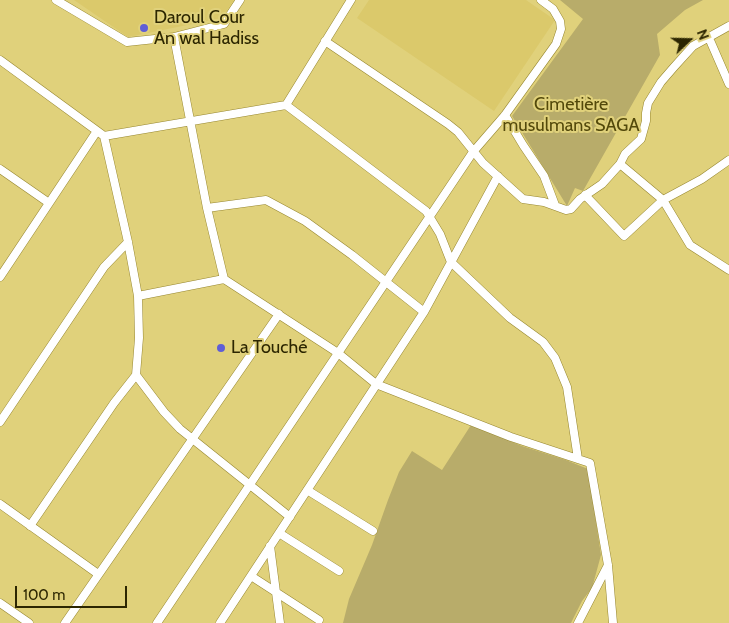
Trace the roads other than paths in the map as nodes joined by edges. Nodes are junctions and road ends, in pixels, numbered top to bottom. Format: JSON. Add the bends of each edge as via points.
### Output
{"nodes":[{"id":1,"x":56,"y":0,"type":"edge"},
{"id":2,"x":240,"y":0,"type":"edge"},
{"id":3,"x":351,"y":0,"type":"edge"},
{"id":4,"x":541,"y":0,"type":"edge"},
{"id":5,"x":729,"y":26,"type":"edge"},
{"id":6,"x":174,"y":37,"type":"junction"},
{"id":7,"x":709,"y":38,"type":"junction"},
{"id":8,"x":325,"y":41,"type":"junction"},
{"id":9,"x":0,"y":60,"type":"edge"},
{"id":10,"x":729,"y":84,"type":"edge"},
{"id":11,"x":286,"y":105,"type":"junction"},
{"id":12,"x":505,"y":115,"type":"junction"},
{"id":13,"x":191,"y":120,"type":"junction"},
{"id":14,"x":100,"y":133,"type":"junction"},
{"id":15,"x":473,"y":152,"type":"junction"},
{"id":16,"x":729,"y":160,"type":"edge"},
{"id":17,"x":620,"y":164,"type":"junction"},
{"id":18,"x":0,"y":169,"type":"edge"},
{"id":19,"x":498,"y":176,"type":"junction"},
{"id":20,"x":585,"y":195,"type":"junction"},
{"id":21,"x":663,"y":200,"type":"junction"},
{"id":22,"x":50,"y":203,"type":"junction"},
{"id":23,"x":555,"y":205,"type":"junction"},
{"id":24,"x":207,"y":208,"type":"junction"},
{"id":25,"x":430,"y":216,"type":"junction"},
{"id":26,"x":128,"y":242,"type":"junction"},
{"id":27,"x":451,"y":262,"type":"junction"},
{"id":28,"x":729,"y":270,"type":"edge"},
{"id":29,"x":0,"y":277,"type":"edge"},
{"id":30,"x":224,"y":279,"type":"junction"},
{"id":31,"x":386,"y":282,"type":"junction"},
{"id":32,"x":138,"y":296,"type":"junction"},
{"id":33,"x":424,"y":312,"type":"junction"},
{"id":34,"x":279,"y":314,"type":"junction"},
{"id":35,"x":338,"y":353,"type":"junction"},
{"id":36,"x":136,"y":375,"type":"junction"},
{"id":37,"x":376,"y":384,"type":"junction"},
{"id":38,"x":0,"y":422,"type":"edge"},
{"id":39,"x":192,"y":440,"type":"junction"},
{"id":40,"x":578,"y":459,"type":"junction"},
{"id":41,"x":249,"y":485,"type":"junction"},
{"id":42,"x":307,"y":490,"type":"junction"},
{"id":43,"x":0,"y":504,"type":"edge"},
{"id":44,"x":290,"y":517,"type":"junction"},
{"id":45,"x":30,"y":526,"type":"junction"},
{"id":46,"x":373,"y":531,"type":"dead end"},
{"id":47,"x":279,"y":533,"type":"junction"},
{"id":48,"x":270,"y":546,"type":"junction"},
{"id":49,"x":608,"y":565,"type":"junction"},
{"id":50,"x":339,"y":571,"type":"dead end"},
{"id":51,"x":98,"y":574,"type":"junction"},
{"id":52,"x":251,"y":576,"type":"junction"},
{"id":53,"x":276,"y":592,"type":"junction"},
{"id":54,"x":0,"y":603,"type":"edge"},
{"id":55,"x":319,"y":620,"type":"dead end"},
{"id":56,"x":29,"y":623,"type":"edge"},
{"id":57,"x":65,"y":623,"type":"edge"},
{"id":58,"x":157,"y":623,"type":"edge"},
{"id":59,"x":220,"y":623,"type":"edge"},
{"id":60,"x":280,"y":623,"type":"edge"},
{"id":61,"x":578,"y":623,"type":"edge"},
{"id":62,"x":613,"y":623,"type":"edge"}],
"edges":[{"from":1,"to":6,"type":"street","via":[[127,42]]},
{"from":2,"to":6,"type":"street","via":[[224,24]]},
{"from":3,"to":8,"type":"street"},
{"from":4,"to":12,"type":"street","via":[[559,17],[561,29],[556,44]]},
{"from":5,"to":7,"type":"street"},
{"from":6,"to":13,"type":"street"},
{"from":7,"to":10,"type":"street"},
{"from":7,"to":17,"type":"street","via":[[693,46],[661,82],[648,103],[641,139],[625,154]]},
{"from":8,"to":11,"type":"street"},
{"from":8,"to":15,"type":"street","via":[[448,124]]},
{"from":9,"to":14,"type":"street"},
{"from":11,"to":13,"type":"street"},
{"from":11,"to":25,"type":"street"},
{"from":12,"to":15,"type":"street"},
{"from":12,"to":23,"type":"street","via":[[544,176]]},
{"from":13,"to":14,"type":"street"},
{"from":13,"to":24,"type":"street"},
{"from":14,"to":22,"type":"street"},
{"from":14,"to":26,"type":"street"},
{"from":15,"to":19,"type":"street"},
{"from":15,"to":25,"type":"street"},
{"from":16,"to":21,"type":"street"},
{"from":17,"to":20,"type":"street","via":[[602,184]]},
{"from":17,"to":21,"type":"street"},
{"from":18,"to":22,"type":"street"},
{"from":19,"to":23,"type":"street","via":[[523,199]]},
{"from":19,"to":27,"type":"street"},
{"from":20,"to":21,"type":"street","via":[[624,236]]},
{"from":20,"to":23,"type":"street","via":[[571,209]]},
{"from":21,"to":28,"type":"street","via":[[690,245]]},
{"from":22,"to":29,"type":"street"},
{"from":24,"to":30,"type":"street"},
{"from":24,"to":31,"type":"street","via":[[266,200],[300,218]]},
{"from":25,"to":27,"type":"street"},
{"from":25,"to":31,"type":"street"},
{"from":26,"to":32,"type":"street"},
{"from":26,"to":38,"type":"street","via":[[104,267]]},
{"from":27,"to":33,"type":"street"},
{"from":27,"to":40,"type":"street","via":[[510,318],[543,342],[555,358],[568,387]]},
{"from":30,"to":32,"type":"street"},
{"from":30,"to":34,"type":"street"},
{"from":31,"to":33,"type":"street"},
{"from":31,"to":35,"type":"street"},
{"from":32,"to":36,"type":"street"},
{"from":33,"to":37,"type":"street"},
{"from":34,"to":35,"type":"street"},
{"from":34,"to":39,"type":"street"},
{"from":35,"to":37,"type":"street"},
{"from":35,"to":41,"type":"street"},
{"from":36,"to":39,"type":"street","via":[[170,419]]},
{"from":36,"to":45,"type":"street"},
{"from":37,"to":40,"type":"street","via":[[511,437]]},
{"from":37,"to":42,"type":"street"},
{"from":39,"to":41,"type":"street"},
{"from":39,"to":51,"type":"street"},
{"from":40,"to":49,"type":"street","via":[[590,463]]},
{"from":41,"to":44,"type":"street"},
{"from":41,"to":58,"type":"street"},
{"from":42,"to":44,"type":"street"},
{"from":42,"to":46,"type":"street"},
{"from":43,"to":45,"type":"street"},
{"from":44,"to":47,"type":"street"},
{"from":45,"to":51,"type":"street"},
{"from":47,"to":48,"type":"street"},
{"from":47,"to":50,"type":"street"},
{"from":48,"to":52,"type":"street"},
{"from":48,"to":53,"type":"street"},
{"from":49,"to":61,"type":"street"},
{"from":49,"to":62,"type":"street"},
{"from":51,"to":57,"type":"street"},
{"from":52,"to":53,"type":"street"},
{"from":52,"to":59,"type":"street"},
{"from":53,"to":55,"type":"street"},
{"from":53,"to":60,"type":"street"},
{"from":54,"to":56,"type":"street"}]}
